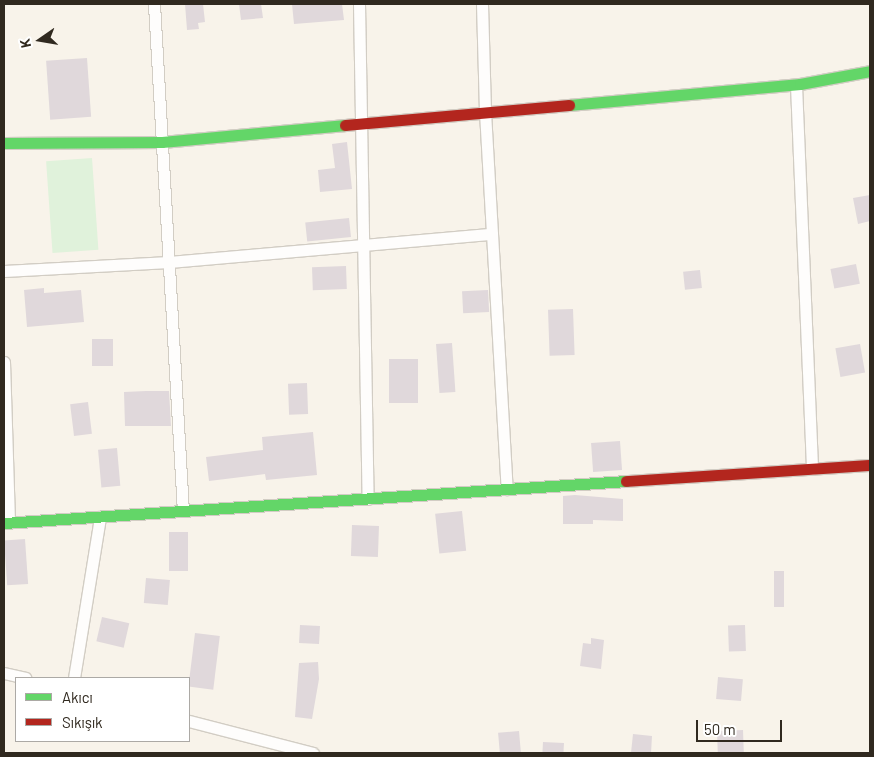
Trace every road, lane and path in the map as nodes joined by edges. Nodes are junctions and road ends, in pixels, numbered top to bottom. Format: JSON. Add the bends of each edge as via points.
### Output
{"nodes":[{"id":1,"x":154,"y":4,"type":"edge"},
{"id":2,"x":359,"y":4,"type":"edge"},
{"id":3,"x":482,"y":4,"type":"edge"},
{"id":4,"x":870,"y":71,"type":"edge"},
{"id":5,"x":796,"y":85,"type":"junction"},
{"id":6,"x":485,"y":112,"type":"junction"},
{"id":7,"x":362,"y":123,"type":"junction"},
{"id":8,"x":162,"y":142,"type":"junction"},
{"id":9,"x":4,"y":143,"type":"edge"},
{"id":10,"x":492,"y":234,"type":"junction"},
{"id":11,"x":364,"y":246,"type":"junction"},
{"id":12,"x":169,"y":262,"type":"junction"},
{"id":13,"x":4,"y":271,"type":"edge"},
{"id":14,"x":4,"y":362,"type":"edge"},
{"id":15,"x":870,"y":465,"type":"edge"},
{"id":16,"x":812,"y":469,"type":"junction"},
{"id":17,"x":507,"y":490,"type":"junction"},
{"id":18,"x":368,"y":499,"type":"junction"},
{"id":19,"x":183,"y":511,"type":"junction"},
{"id":20,"x":100,"y":517,"type":"junction"},
{"id":21,"x":6,"y":523,"type":"edge"},
{"id":22,"x":4,"y":673,"type":"edge"},
{"id":23,"x":21,"y":677,"type":"edge"},
{"id":24,"x":74,"y":677,"type":"edge"},
{"id":25,"x":190,"y":721,"type":"edge"},
{"id":26,"x":264,"y":748,"type":"edge"},
{"id":27,"x":313,"y":753,"type":"edge"}],
"edges":[{"from":1,"to":8,"type":"street"},
{"from":2,"to":7,"type":"street"},
{"from":3,"to":6,"type":"street"},
{"from":4,"to":5,"type":"street"},
{"from":5,"to":6,"type":"street"},
{"from":5,"to":16,"type":"street"},
{"from":6,"to":7,"type":"street"},
{"from":6,"to":10,"type":"street"},
{"from":7,"to":8,"type":"street"},
{"from":7,"to":11,"type":"street"},
{"from":8,"to":9,"type":"street"},
{"from":8,"to":12,"type":"street"},
{"from":10,"to":11,"type":"street"},
{"from":10,"to":17,"type":"street"},
{"from":11,"to":12,"type":"street"},
{"from":11,"to":18,"type":"street"},
{"from":12,"to":13,"type":"street"},
{"from":12,"to":19,"type":"street"},
{"from":14,"to":21,"type":"street"},
{"from":15,"to":16,"type":"street"},
{"from":16,"to":17,"type":"street"},
{"from":17,"to":18,"type":"street"},
{"from":18,"to":19,"type":"street"},
{"from":19,"to":20,"type":"street"},
{"from":20,"to":21,"type":"street"},
{"from":20,"to":24,"type":"street"},
{"from":22,"to":23,"type":"street"},
{"from":25,"to":26,"type":"street"},
{"from":26,"to":27,"type":"street"}]}
